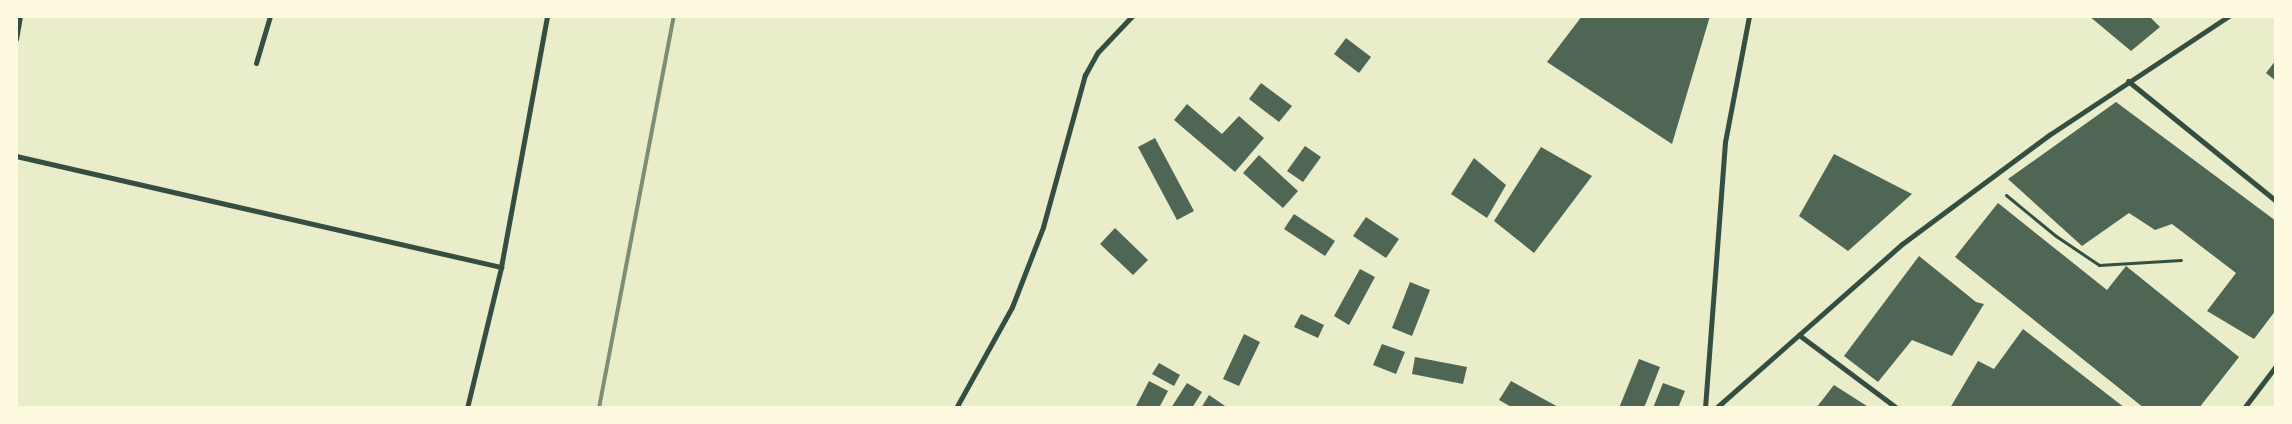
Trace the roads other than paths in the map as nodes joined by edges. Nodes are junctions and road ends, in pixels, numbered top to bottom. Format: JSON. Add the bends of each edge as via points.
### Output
{"nodes":[{"id":1,"x":20,"y":16,"type":"edge"},
{"id":2,"x":270,"y":16,"type":"edge"},
{"id":3,"x":547,"y":16,"type":"edge"},
{"id":4,"x":1132,"y":16,"type":"edge"},
{"id":5,"x":1749,"y":16,"type":"edge"},
{"id":6,"x":2228,"y":16,"type":"edge"},
{"id":7,"x":16,"y":39,"type":"edge"},
{"id":8,"x":256,"y":63,"type":"dead end"},
{"id":9,"x":2128,"y":81,"type":"junction"},
{"id":10,"x":16,"y":156,"type":"edge"},
{"id":11,"x":2276,"y":201,"type":"edge"},
{"id":12,"x":502,"y":267,"type":"junction"},
{"id":13,"x":1800,"y":334,"type":"junction"},
{"id":14,"x":2276,"y":366,"type":"edge"},
{"id":15,"x":467,"y":408,"type":"edge"},
{"id":16,"x":956,"y":408,"type":"edge"},
{"id":17,"x":1705,"y":408,"type":"edge"},
{"id":18,"x":1716,"y":408,"type":"edge"},
{"id":19,"x":1897,"y":408,"type":"edge"},
{"id":20,"x":2244,"y":408,"type":"edge"}],
"edges":[{"from":1,"to":7,"type":"street"},
{"from":2,"to":8,"type":"street"},
{"from":3,"to":12,"type":"street"},
{"from":4,"to":16,"type":"street","via":[[1098,52],[1085,75],[1043,227],[1012,307]]},
{"from":5,"to":17,"type":"street","via":[[1725,142]]},
{"from":6,"to":9,"type":"street"},
{"from":9,"to":11,"type":"street"},
{"from":9,"to":13,"type":"street","via":[[1902,244]]},
{"from":10,"to":12,"type":"street"},
{"from":12,"to":15,"type":"street"},
{"from":13,"to":18,"type":"street"},
{"from":13,"to":19,"type":"street"},
{"from":14,"to":20,"type":"street"}]}
